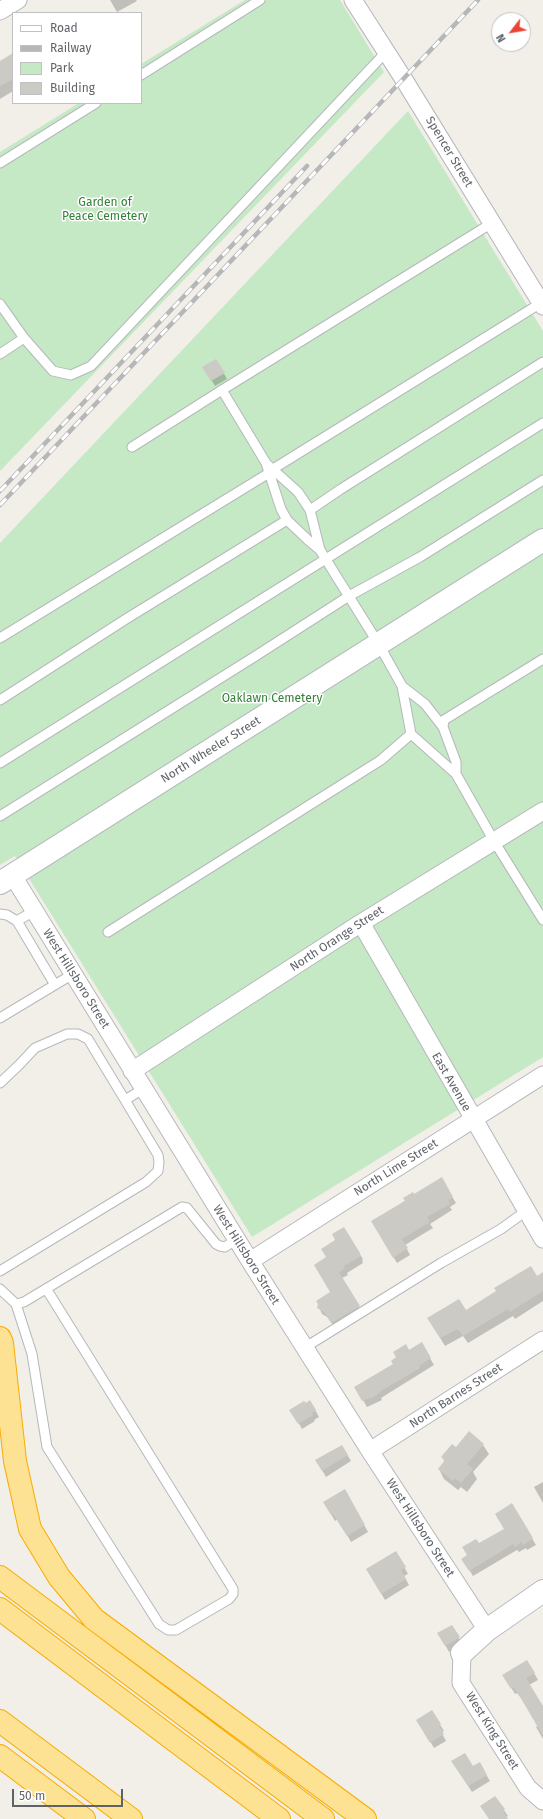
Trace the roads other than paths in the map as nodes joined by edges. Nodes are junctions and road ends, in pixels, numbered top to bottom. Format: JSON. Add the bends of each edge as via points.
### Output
{"nodes":[{"id":1,"x":18,"y":0,"type":"edge"},
{"id":2,"x":260,"y":0,"type":"edge"},
{"id":3,"x":353,"y":0,"type":"edge"},
{"id":4,"x":0,"y":11,"type":"edge"},
{"id":5,"x":386,"y":52,"type":"junction"},
{"id":6,"x":142,"y":73,"type":"edge"},
{"id":7,"x":94,"y":104,"type":"edge"},
{"id":8,"x":0,"y":163,"type":"edge"},
{"id":9,"x":492,"y":223,"type":"junction"},
{"id":10,"x":540,"y":295,"type":"edge"},
{"id":11,"x":0,"y":304,"type":"edge"},
{"id":12,"x":24,"y":338,"type":"junction"},
{"id":13,"x":0,"y":354,"type":"edge"},
{"id":14,"x":543,"y":362,"type":"edge"},
{"id":15,"x":222,"y":390,"type":"junction"},
{"id":16,"x":543,"y":423,"type":"edge"},
{"id":17,"x":132,"y":447,"type":"dead end"},
{"id":18,"x":269,"y":468,"type":"junction"},
{"id":19,"x":543,"y":480,"type":"edge"},
{"id":20,"x":310,"y":510,"type":"junction"},
{"id":21,"x":287,"y":520,"type":"junction"},
{"id":22,"x":543,"y":540,"type":"edge"},
{"id":23,"x":320,"y":550,"type":"junction"},
{"id":24,"x":326,"y":559,"type":"junction"},
{"id":25,"x":349,"y":596,"type":"junction"},
{"id":26,"x":0,"y":638,"type":"edge"},
{"id":27,"x":378,"y":643,"type":"junction"},
{"id":28,"x":543,"y":659,"type":"edge"},
{"id":29,"x":402,"y":686,"type":"junction"},
{"id":30,"x":0,"y":700,"type":"edge"},
{"id":31,"x":443,"y":727,"type":"junction"},
{"id":32,"x":411,"y":734,"type":"junction"},
{"id":33,"x":0,"y":763,"type":"edge"},
{"id":34,"x":456,"y":774,"type":"junction"},
{"id":35,"x":543,"y":811,"type":"edge"},
{"id":36,"x":0,"y":816,"type":"edge"},
{"id":37,"x":494,"y":841,"type":"junction"},
{"id":38,"x":6,"y":879,"type":"edge"},
{"id":39,"x":34,"y":911,"type":"junction"},
{"id":40,"x":0,"y":914,"type":"edge"},
{"id":41,"x":543,"y":920,"type":"edge"},
{"id":42,"x":17,"y":921,"type":"junction"},
{"id":43,"x":361,"y":923,"type":"junction"},
{"id":44,"x":108,"y":932,"type":"dead end"},
{"id":45,"x":73,"y":974,"type":"junction"},
{"id":46,"x":55,"y":984,"type":"junction"},
{"id":47,"x":0,"y":1018,"type":"edge"},
{"id":48,"x":132,"y":1071,"type":"junction"},
{"id":49,"x":543,"y":1075,"type":"edge"},
{"id":50,"x":0,"y":1083,"type":"edge"},
{"id":51,"x":143,"y":1089,"type":"junction"},
{"id":52,"x":125,"y":1100,"type":"junction"},
{"id":53,"x":472,"y":1120,"type":"junction"},
{"id":54,"x":526,"y":1211,"type":"junction"},
{"id":55,"x":237,"y":1239,"type":"junction"},
{"id":56,"x":543,"y":1239,"type":"edge"},
{"id":57,"x":250,"y":1261,"type":"junction"},
{"id":58,"x":0,"y":1271,"type":"edge"},
{"id":59,"x":0,"y":1289,"type":"edge"},
{"id":60,"x":47,"y":1290,"type":"junction"},
{"id":61,"x":16,"y":1304,"type":"junction"},
{"id":62,"x":0,"y":1338,"type":"edge"},
{"id":63,"x":543,"y":1340,"type":"edge"},
{"id":64,"x":304,"y":1348,"type":"junction"},
{"id":65,"x":370,"y":1451,"type":"junction"},
{"id":66,"x":0,"y":1577,"type":"edge"},
{"id":67,"x":543,"y":1591,"type":"edge"},
{"id":68,"x":0,"y":1609,"type":"edge"},
{"id":69,"x":487,"y":1630,"type":"junction"},
{"id":70,"x":462,"y":1653,"type":"joint"},
{"id":71,"x":0,"y":1721,"type":"edge"},
{"id":72,"x":0,"y":1756,"type":"edge"},
{"id":73,"x":543,"y":1801,"type":"edge"},
{"id":74,"x":84,"y":1819,"type":"edge"},
{"id":75,"x":131,"y":1819,"type":"edge"},
{"id":76,"x":279,"y":1819,"type":"edge"},
{"id":77,"x":323,"y":1819,"type":"edge"},
{"id":78,"x":365,"y":1819,"type":"edge"}],
"edges":[{"from":1,"to":4,"type":"street"},
{"from":2,"to":6,"type":"lane"},
{"from":3,"to":5,"type":"street","name":"Spencer Street"},
{"from":5,"to":9,"type":"street","name":"Spencer Street"},
{"from":5,"to":12,"type":"lane","via":[[92,366],[71,376],[53,370]]},
{"from":7,"to":8,"type":"lane"},
{"from":9,"to":10,"type":"street","name":"Spencer Street"},
{"from":9,"to":15,"type":"lane"},
{"from":10,"to":18,"type":"lane"},
{"from":11,"to":12,"type":"lane"},
{"from":12,"to":13,"type":"lane"},
{"from":14,"to":20,"type":"lane"},
{"from":15,"to":17,"type":"lane"},
{"from":15,"to":18,"type":"lane"},
{"from":16,"to":24,"type":"lane"},
{"from":18,"to":20,"type":"lane","via":[[298,492]]},
{"from":18,"to":21,"type":"lane","via":[[281,509]]},
{"from":18,"to":26,"type":"lane"},
{"from":19,"to":25,"type":"lane","via":[[420,556]]},
{"from":20,"to":23,"type":"lane"},
{"from":21,"to":23,"type":"lane"},
{"from":21,"to":30,"type":"lane"},
{"from":22,"to":27,"type":"main road","name":"North Wheeler Street"},
{"from":23,"to":24,"type":"lane"},
{"from":24,"to":25,"type":"lane"},
{"from":24,"to":33,"type":"lane"},
{"from":25,"to":27,"type":"lane"},
{"from":25,"to":36,"type":"lane"},
{"from":27,"to":29,"type":"lane"},
{"from":27,"to":38,"type":"main road","name":"North Wheeler Street"},
{"from":28,"to":31,"type":"lane","via":[[444,720]]},
{"from":29,"to":31,"type":"lane","via":[[425,704]]},
{"from":29,"to":32,"type":"lane"},
{"from":31,"to":34,"type":"lane","via":[[456,762]]},
{"from":32,"to":34,"type":"lane"},
{"from":32,"to":44,"type":"lane","via":[[382,760]]},
{"from":34,"to":37,"type":"lane"},
{"from":35,"to":37,"type":"street","name":"North Orange Street"},
{"from":37,"to":41,"type":"lane"},
{"from":37,"to":43,"type":"street","name":"North Orange Street"},
{"from":38,"to":39,"type":"street","name":"West Hillsboro Street"},
{"from":39,"to":42,"type":"lane"},
{"from":39,"to":45,"type":"street","name":"West Hillsboro Street"},
{"from":40,"to":42,"type":"lane"},
{"from":42,"to":46,"type":"lane"},
{"from":43,"to":48,"type":"street","name":"North Orange Street"},
{"from":43,"to":53,"type":"street","name":"East Avenue"},
{"from":45,"to":46,"type":"lane"},
{"from":45,"to":48,"type":"street","name":"West Hillsboro Street"},
{"from":46,"to":47,"type":"lane"},
{"from":48,"to":51,"type":"street","name":"West Hillsboro Street"},
{"from":49,"to":53,"type":"street","name":"North Lime Street"},
{"from":50,"to":52,"type":"lane","via":[[35,1048],[66,1034],[78,1034],[88,1039]]},
{"from":51,"to":52,"type":"lane"},
{"from":51,"to":55,"type":"street","name":"West Hillsboro Street"},
{"from":52,"to":58,"type":"lane","via":[[158,1156],[158,1170],[146,1182]]},
{"from":53,"to":54,"type":"street","name":"East Avenue"},
{"from":53,"to":57,"type":"street","name":"North Lime Street"},
{"from":54,"to":56,"type":"street","name":"East Avenue"},
{"from":54,"to":64,"type":"lane","via":[[501,1229]]},
{"from":55,"to":57,"type":"street","name":"West Hillsboro Street"},
{"from":55,"to":60,"type":"lane","via":[[225,1247],[216,1244],[187,1208],[182,1207]]},
{"from":57,"to":64,"type":"street","name":"West Hillsboro Street"},
{"from":59,"to":61,"type":"lane"},
{"from":60,"to":61,"type":"lane"},
{"from":60,"to":61,"type":"lane","via":[[233,1589],[229,1599],[176,1630],[168,1630],[159,1624],[47,1447],[32,1354]]},
{"from":62,"to":78,"type":"highway","via":[[15,1461],[30,1529],[59,1577],[94,1619]]},
{"from":63,"to":65,"type":"street","name":"North Barnes Street"},
{"from":64,"to":65,"type":"street","name":"West Hillsboro Street"},
{"from":65,"to":69,"type":"street","name":"West Hillsboro Street"},
{"from":66,"to":77,"type":"highway"},
{"from":67,"to":69,"type":"main road"},
{"from":68,"to":76,"type":"highway"},
{"from":69,"to":70,"type":"main road"},
{"from":70,"to":73,"type":"street","name":"West King Street","via":[[461,1683],[528,1788]]},
{"from":71,"to":75,"type":"highway"},
{"from":72,"to":74,"type":"highway"}]}
